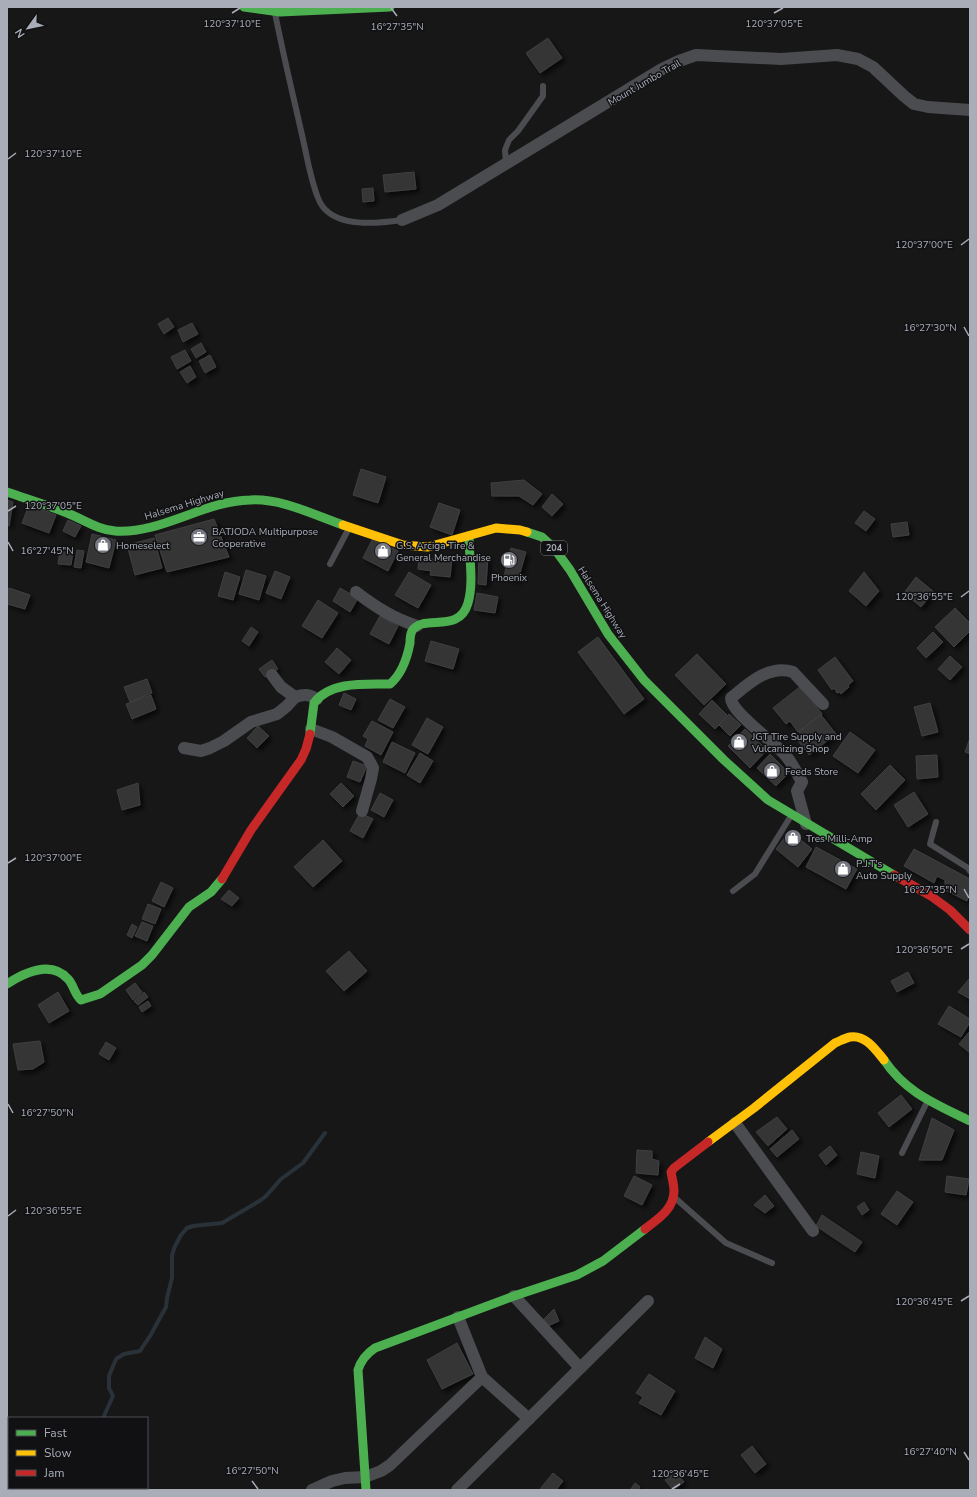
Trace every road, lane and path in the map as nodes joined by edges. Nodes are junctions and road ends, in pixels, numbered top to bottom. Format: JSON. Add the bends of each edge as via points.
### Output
{"nodes":[{"id":1,"x":244,"y":7,"type":"edge"},
{"id":2,"x":390,"y":7,"type":"edge"},
{"id":3,"x":275,"y":11,"type":"junction"},
{"id":4,"x":542,"y":86,"type":"dead end"},
{"id":5,"x":970,"y":110,"type":"edge"},
{"id":6,"x":506,"y":164,"type":"junction"},
{"id":7,"x":402,"y":220,"type":"joint"},
{"id":8,"x":7,"y":492,"type":"edge"},
{"id":9,"x":171,"y":520,"type":"junction"},
{"id":10,"x":350,"y":527,"type":"junction"},
{"id":11,"x":174,"y":530,"type":"dead end"},
{"id":12,"x":469,"y":536,"type":"junction"},
{"id":13,"x":330,"y":564,"type":"dead end"},
{"id":14,"x":356,"y":592,"type":"dead end"},
{"id":15,"x":417,"y":626,"type":"junction"},
{"id":16,"x":272,"y":675,"type":"dead end"},
{"id":17,"x":295,"y":697,"type":"junction"},
{"id":18,"x":317,"y":699,"type":"junction"},
{"id":19,"x":823,"y":704,"type":"dead end"},
{"id":20,"x":311,"y":729,"type":"junction"},
{"id":21,"x":184,"y":748,"type":"dead end"},
{"id":22,"x":362,"y":811,"type":"dead end"},
{"id":23,"x":791,"y":815,"type":"junction"},
{"id":24,"x":936,"y":822,"type":"dead end"},
{"id":25,"x":806,"y":825,"type":"junction"},
{"id":26,"x":970,"y":871,"type":"edge"},
{"id":27,"x":732,"y":890,"type":"dead end"},
{"id":28,"x":970,"y":930,"type":"edge"},
{"id":29,"x":7,"y":984,"type":"edge"},
{"id":30,"x":928,"y":1100,"type":"junction"},
{"id":31,"x":970,"y":1121,"type":"edge"},
{"id":32,"x":735,"y":1123,"type":"junction"},
{"id":33,"x":902,"y":1153,"type":"dead end"},
{"id":34,"x":673,"y":1196,"type":"junction"},
{"id":35,"x":813,"y":1231,"type":"dead end"},
{"id":36,"x":772,"y":1263,"type":"dead end"},
{"id":37,"x":514,"y":1296,"type":"junction"},
{"id":38,"x":648,"y":1302,"type":"dead end"},
{"id":39,"x":458,"y":1317,"type":"junction"},
{"id":40,"x":580,"y":1368,"type":"junction"},
{"id":41,"x":482,"y":1377,"type":"junction"},
{"id":42,"x":529,"y":1419,"type":"junction"},
{"id":43,"x":365,"y":1477,"type":"junction"},
{"id":44,"x":312,"y":1490,"type":"edge"},
{"id":45,"x":366,"y":1490,"type":"edge"},
{"id":46,"x":457,"y":1490,"type":"edge"}],
"edges":[{"from":1,"to":3,"type":"main road"},
{"from":2,"to":3,"type":"main road"},
{"from":3,"to":7,"type":"lane","via":[[309,170],[318,199],[328,212],[348,221],[376,224]]},
{"from":4,"to":6,"type":"lane","via":[[543,96],[509,140],[505,150]]},
{"from":5,"to":6,"type":"street","name":"Mount Jumbo Trail","via":[[914,104],[874,67],[858,59],[837,55],[781,59],[696,55],[662,69]]},
{"from":6,"to":7,"type":"street","name":"Mount Jumbo Trail","via":[[438,205]]},
{"from":8,"to":9,"type":"main road","name":"Halsema Highway","number":"204","via":[[109,530],[137,530]]},
{"from":9,"to":10,"type":"main road","name":"Halsema Highway","number":"204","via":[[227,502],[245,499],[286,505]]},
{"from":9,"to":11,"type":"lane"},
{"from":10,"to":12,"type":"main road","name":"Halsema Highway","number":"204","via":[[402,545],[417,547],[428,547]]},
{"from":10,"to":13,"type":"lane"},
{"from":12,"to":15,"type":"main road","via":[[470,588],[468,605],[464,613],[452,621]]},
{"from":12,"to":23,"type":"main road","name":"Halsema Highway","number":"204","via":[[496,528],[507,528],[542,537],[554,548],[570,570],[608,634],[644,680],[724,760],[768,800]]},
{"from":14,"to":15,"type":"street","via":[[380,610]]},
{"from":15,"to":18,"type":"main road","via":[[412,631],[404,664],[395,681],[383,685],[341,687]]},
{"from":16,"to":17,"type":"street","via":[[281,687]]},
{"from":17,"to":18,"type":"street","via":[[306,694]]},
{"from":17,"to":21,"type":"street","via":[[277,714],[251,722],[210,748],[201,751]]},
{"from":18,"to":20,"type":"main road","via":[[314,703]]},
{"from":19,"to":25,"type":"street","via":[[793,672],[787,670],[762,675],[731,698],[733,706],[786,756],[795,769],[802,782],[797,791]]},
{"from":20,"to":22,"type":"street","via":[[332,737],[367,757],[372,768],[371,779]]},
{"from":20,"to":29,"type":"main road","via":[[301,760],[251,830],[220,883],[189,907],[142,965],[100,994],[81,1000],[76,996],[68,980],[52,970],[32,972]]},
{"from":23,"to":25,"type":"main road","name":"Halsema Highway","number":"204"},
{"from":23,"to":27,"type":"lane","via":[[755,874]]},
{"from":24,"to":26,"type":"lane","via":[[930,844]]},
{"from":25,"to":28,"type":"main road","name":"Halsema Highway","number":"204","via":[[931,896]]},
{"from":30,"to":31,"type":"main road"},
{"from":30,"to":32,"type":"main road","via":[[894,1074],[865,1040],[857,1036],[848,1037],[835,1043]]},
{"from":30,"to":33,"type":"lane"},
{"from":32,"to":34,"type":"main road","via":[[674,1168],[671,1172]]},
{"from":32,"to":35,"type":"street"},
{"from":34,"to":36,"type":"lane","via":[[726,1242]]},
{"from":34,"to":37,"type":"main road","via":[[665,1213],[603,1261],[577,1275]]},
{"from":37,"to":39,"type":"main road"},
{"from":37,"to":40,"type":"street"},
{"from":38,"to":40,"type":"street"},
{"from":39,"to":41,"type":"street"},
{"from":39,"to":43,"type":"main road","via":[[375,1348],[360,1362],[358,1370]]},
{"from":40,"to":42,"type":"street"},
{"from":41,"to":42,"type":"street"},
{"from":41,"to":43,"type":"street","via":[[390,1465]]},
{"from":42,"to":46,"type":"street"},
{"from":43,"to":44,"type":"street","via":[[332,1481]]},
{"from":43,"to":45,"type":"main road"}]}
